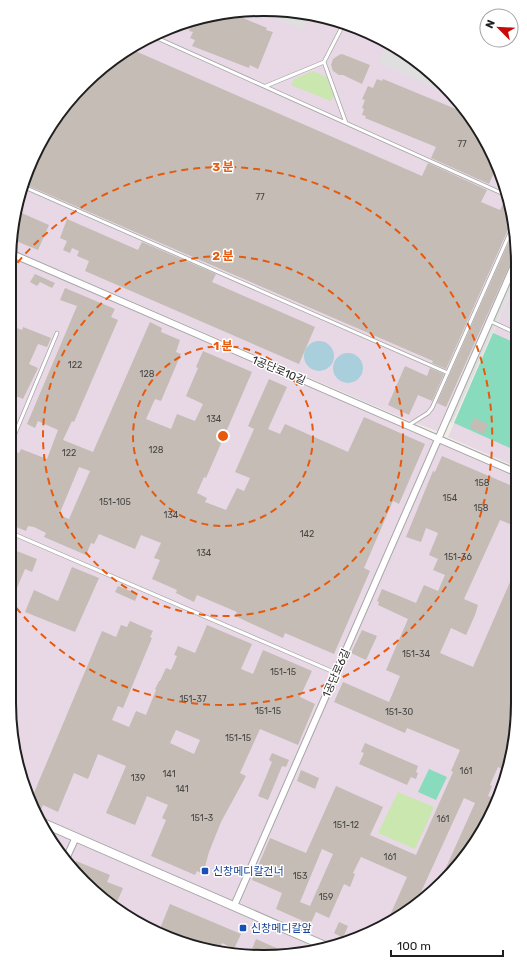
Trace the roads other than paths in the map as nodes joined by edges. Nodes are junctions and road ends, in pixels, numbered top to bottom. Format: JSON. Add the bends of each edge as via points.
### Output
{"nodes":[{"id":1,"x":341,"y":28,"type":"edge"},
{"id":2,"x":160,"y":39,"type":"edge"},
{"id":3,"x":324,"y":62,"type":"junction"},
{"id":4,"x":266,"y":86,"type":"junction"},
{"id":5,"x":346,"y":123,"type":"junction"},
{"id":6,"x":28,"y":188,"type":"edge"},
{"id":7,"x":501,"y":193,"type":"edge"},
{"id":8,"x":509,"y":235,"type":"edge"},
{"id":9,"x":16,"y":256,"type":"edge"},
{"id":10,"x":511,"y":273,"type":"edge"},
{"id":11,"x":490,"y":321,"type":"junction"},
{"id":12,"x":511,"y":331,"type":"edge"},
{"id":13,"x":57,"y":333,"type":"dead end"},
{"id":14,"x":448,"y":373,"type":"junction"},
{"id":15,"x":409,"y":426,"type":"junction"},
{"id":16,"x":16,"y":431,"type":"edge"},
{"id":17,"x":438,"y":439,"type":"junction"},
{"id":18,"x":511,"y":470,"type":"edge"},
{"id":19,"x":16,"y":535,"type":"edge"},
{"id":20,"x":336,"y":673,"type":"junction"},
{"id":21,"x":49,"y":825,"type":"edge"},
{"id":22,"x":76,"y":837,"type":"junction"},
{"id":23,"x":68,"y":854,"type":"edge"},
{"id":24,"x":234,"y":906,"type":"junction"},
{"id":25,"x":320,"y":944,"type":"edge"}],
"edges":[{"from":1,"to":3,"type":"lane"},
{"from":2,"to":4,"type":"lane"},
{"from":3,"to":4,"type":"lane"},
{"from":3,"to":5,"type":"lane"},
{"from":4,"to":5,"type":"lane"},
{"from":5,"to":7,"type":"lane"},
{"from":6,"to":14,"type":"lane"},
{"from":8,"to":14,"type":"lane"},
{"from":9,"to":15,"type":"street","name":"1공단로10길"},
{"from":10,"to":11,"type":"street"},
{"from":11,"to":12,"type":"lane"},
{"from":11,"to":17,"type":"street"},
{"from":13,"to":16,"type":"lane"},
{"from":14,"to":15,"type":"lane","via":[[432,408]]},
{"from":15,"to":17,"type":"street","name":"1공단로10길"},
{"from":17,"to":18,"type":"street","name":"1공단로10길"},
{"from":17,"to":20,"type":"street","name":"1공단로6길"},
{"from":19,"to":20,"type":"lane"},
{"from":20,"to":24,"type":"street","name":"1공단로6길"},
{"from":21,"to":22,"type":"street"},
{"from":22,"to":23,"type":"street"},
{"from":22,"to":24,"type":"street"},
{"from":24,"to":25,"type":"street"}]}
